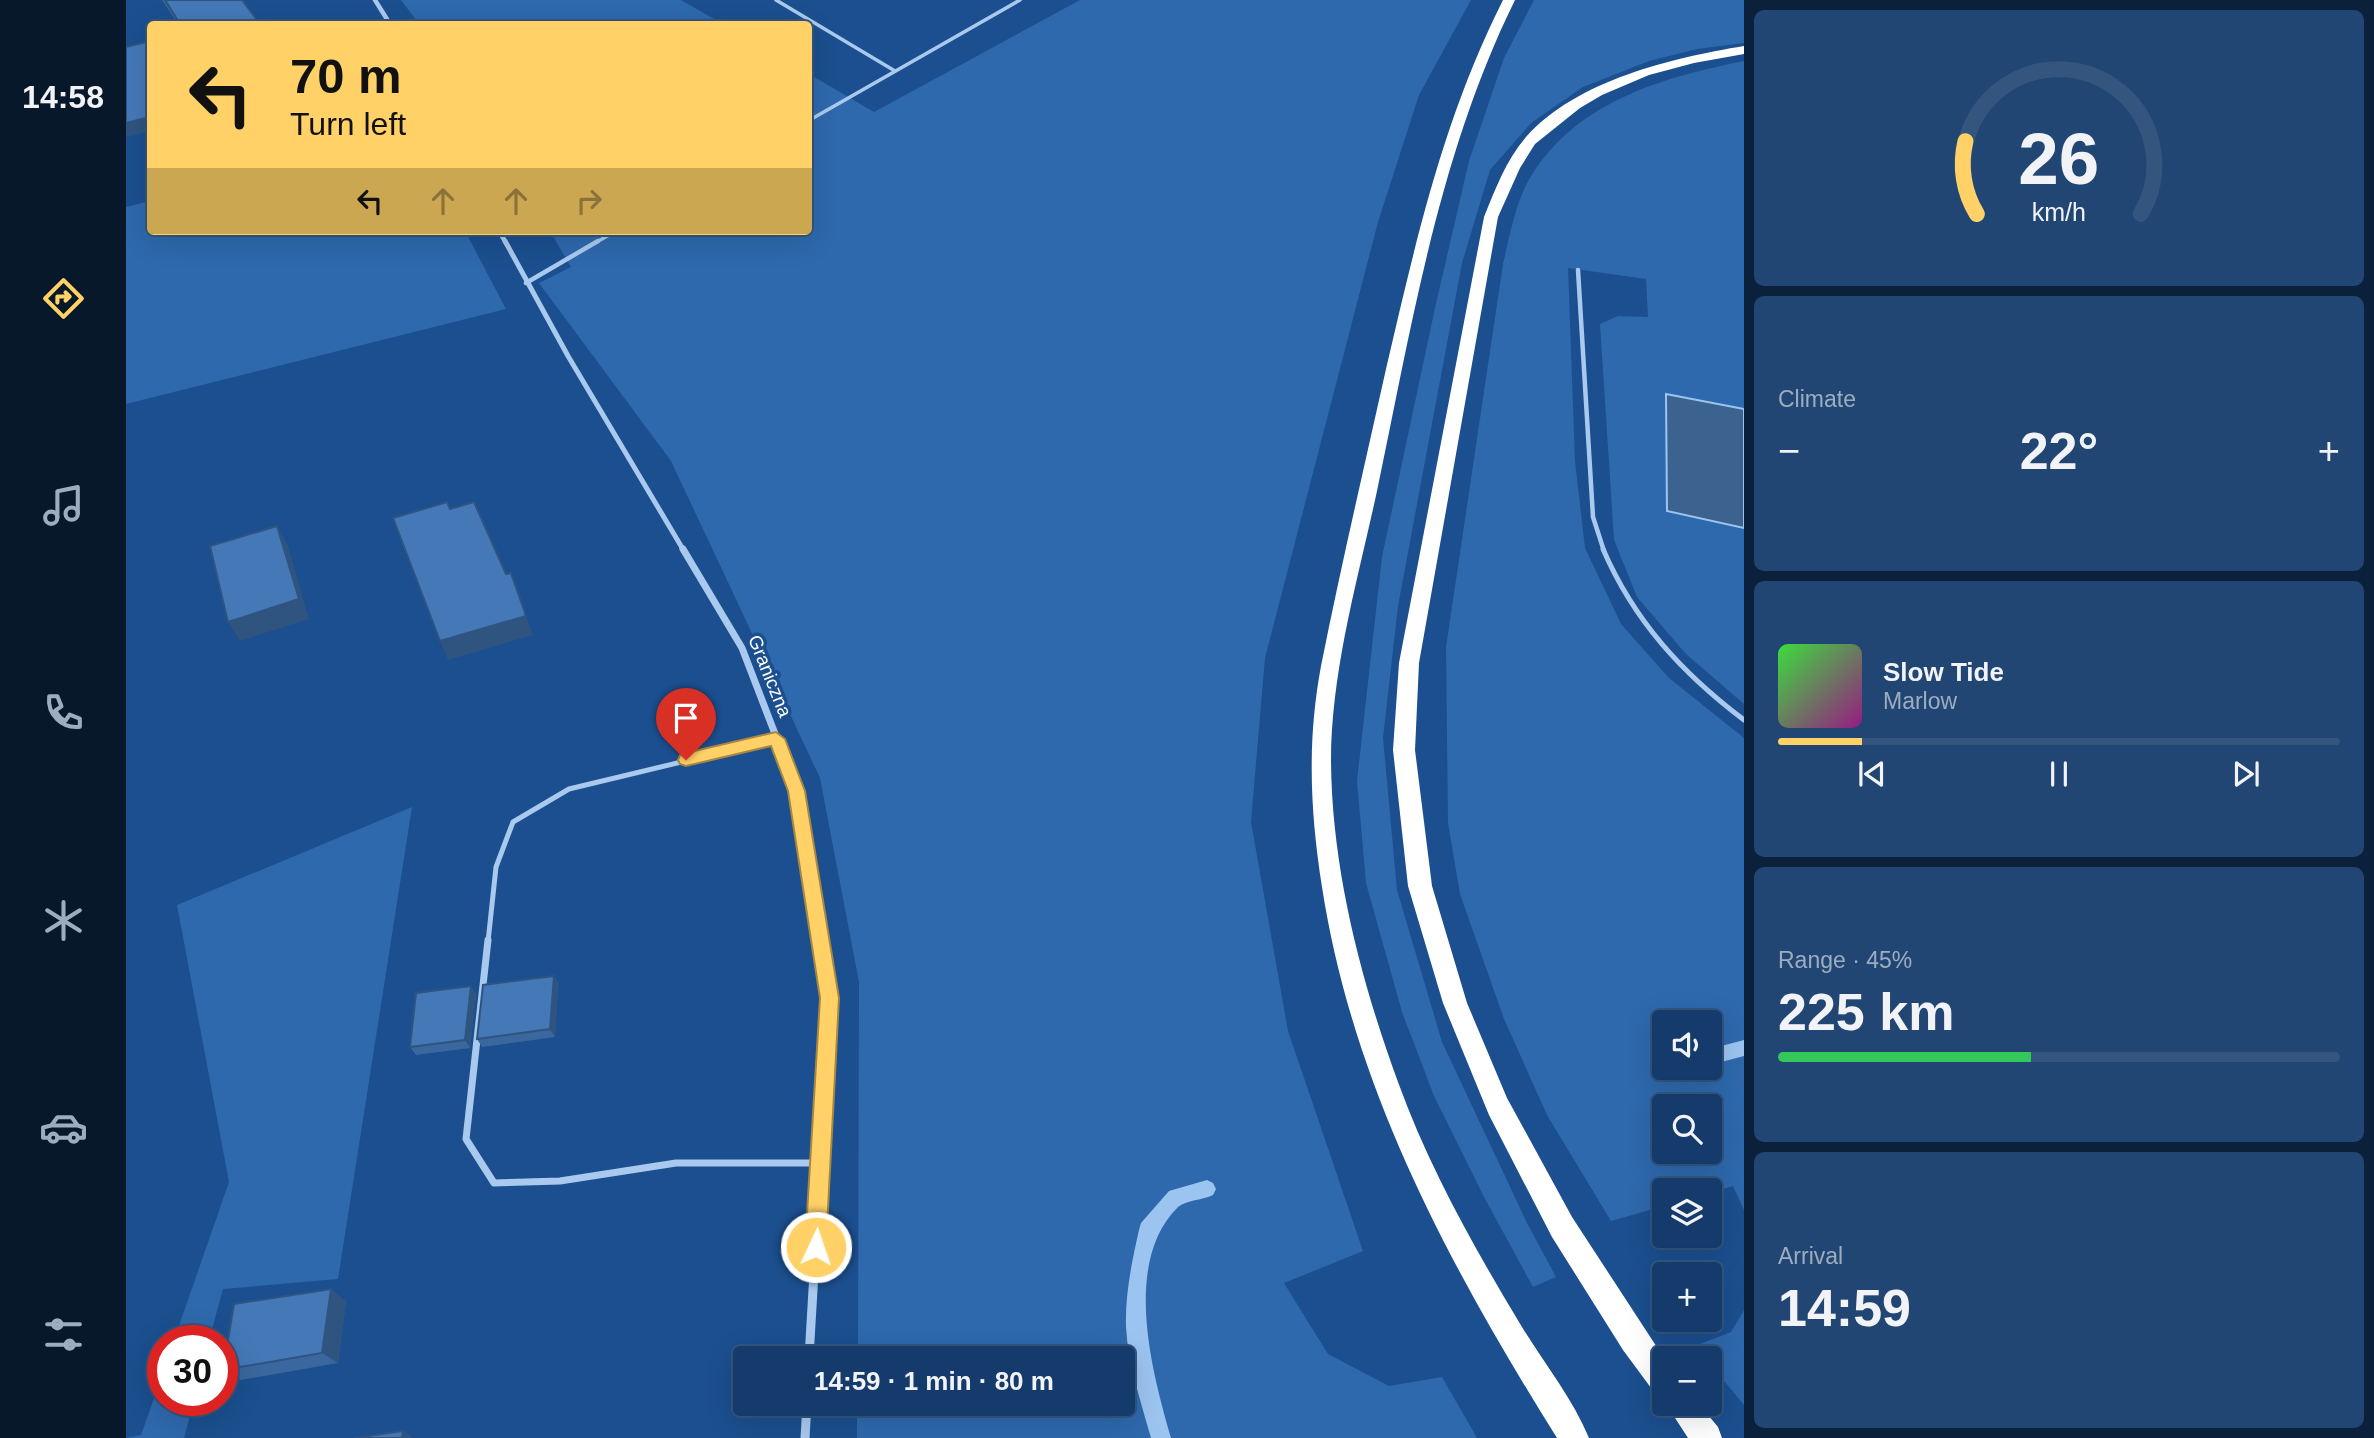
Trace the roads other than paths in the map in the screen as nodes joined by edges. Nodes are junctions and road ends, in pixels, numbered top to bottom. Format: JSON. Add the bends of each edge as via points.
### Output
{"nodes":[{"id":1,"x":375,"y":0,"type":"edge"},
{"id":2,"x":776,"y":0,"type":"edge"},
{"id":3,"x":1020,"y":0,"type":"edge"},
{"id":4,"x":1509,"y":0,"type":"edge"},
{"id":5,"x":388,"y":21,"type":"edge"},
{"id":6,"x":811,"y":21,"type":"edge"},
{"id":7,"x":812,"y":21,"type":"edge"},
{"id":8,"x":1744,"y":50,"type":"edge"},
{"id":9,"x":895,"y":71,"type":"junction"},
{"id":10,"x":812,"y":119,"type":"edge"},
{"id":11,"x":501,"y":235,"type":"edge"},
{"id":12,"x":609,"y":235,"type":"edge"},
{"id":13,"x":1578,"y":270,"type":"dead end"},
{"id":14,"x":526,"y":283,"type":"junction"},
{"id":15,"x":1744,"y":720,"type":"edge"},
{"id":16,"x":776,"y":739,"type":"junction"},
{"id":17,"x":820,"y":1163,"type":"junction"},
{"id":18,"x":810,"y":1346,"type":"edge"},
{"id":19,"x":1652,"y":1366,"type":"edge"},
{"id":20,"x":806,"y":1416,"type":"edge"},
{"id":21,"x":1690,"y":1416,"type":"edge"},
{"id":22,"x":805,"y":1438,"type":"edge"},
{"id":23,"x":1574,"y":1438,"type":"edge"},
{"id":24,"x":1707,"y":1438,"type":"edge"}],
"edges":[{"from":1,"to":5,"type":"street"},
{"from":2,"to":6,"type":"lane"},
{"from":3,"to":9,"type":"lane"},
{"from":4,"to":23,"type":"highway","via":[[1469,83],[1421,252],[1331,668],[1321,731],[1322,800],[1350,981],[1370,1046],[1418,1164],[1520,1355]]},
{"from":7,"to":9,"type":"lane"},
{"from":8,"to":19,"type":"highway","via":[[1654,69],[1613,85],[1569,109],[1532,138],[1511,168],[1491,217],[1409,663],[1404,751],[1420,886],[1455,1003],[1498,1106],[1556,1215]]},
{"from":9,"to":10,"type":"lane"},
{"from":11,"to":14,"type":"street","name":"Graniczna"},
{"from":12,"to":14,"type":"lane"},
{"from":13,"to":15,"type":"lane","via":[[1593,517],[1608,566],[1634,614],[1654,638],[1701,686]]},
{"from":14,"to":16,"type":"street","name":"Graniczna","via":[[742,648]]},
{"from":16,"to":17,"type":"street","name":"Graniczna","via":[[797,791],[830,998]]},
{"from":16,"to":17,"type":"lane","via":[[569,789],[513,822],[496,867],[466,1139],[494,1183],[560,1181],[676,1163]]},
{"from":17,"to":18,"type":"street","name":"Graniczna"},
{"from":20,"to":22,"type":"street"},
{"from":21,"to":24,"type":"highway"}]}
